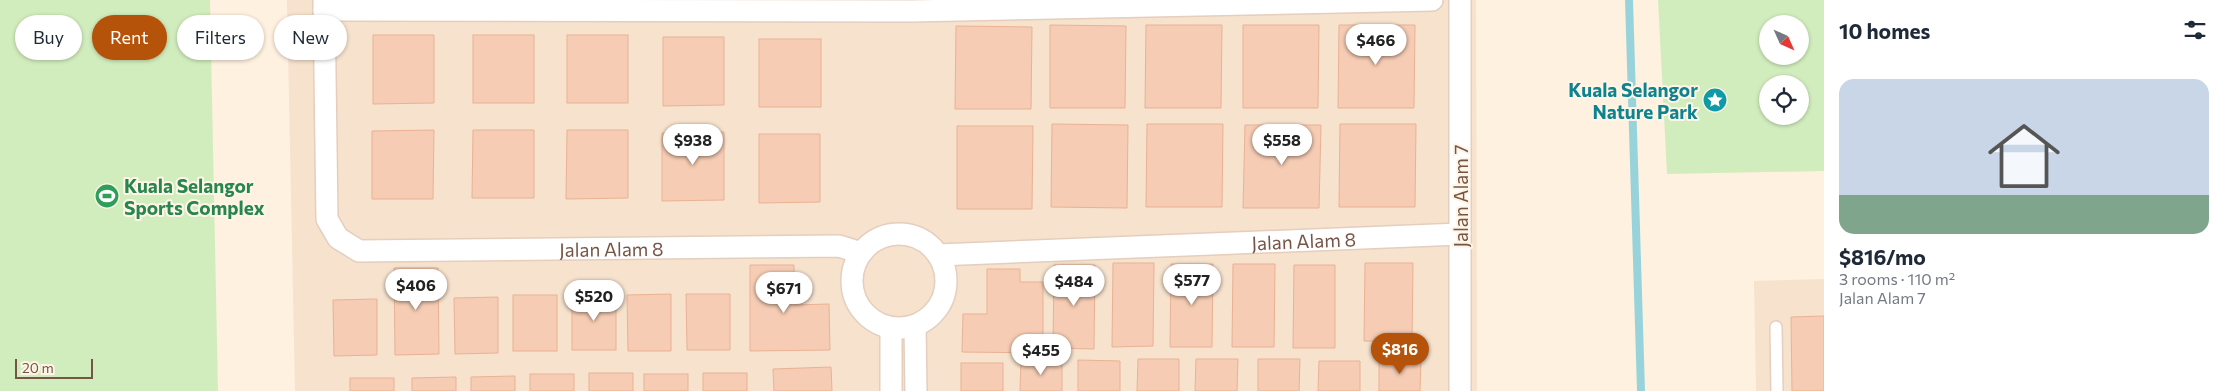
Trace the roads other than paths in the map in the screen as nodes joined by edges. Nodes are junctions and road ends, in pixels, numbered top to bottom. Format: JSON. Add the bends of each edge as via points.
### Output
{"nodes":[{"id":1,"x":1432,"y":0,"type":"edge"},
{"id":2,"x":1460,"y":0,"type":"edge"},
{"id":3,"x":324,"y":5,"type":"edge"},
{"id":4,"x":1460,"y":234,"type":"junction"},
{"id":5,"x":861,"y":253,"type":"junction"},
{"id":6,"x":938,"y":256,"type":"junction"},
{"id":7,"x":915,"y":326,"type":"junction"},
{"id":8,"x":1776,"y":327,"type":"dead end"},
{"id":9,"x":891,"y":328,"type":"junction"},
{"id":10,"x":891,"y":391,"type":"edge"},
{"id":11,"x":916,"y":391,"type":"edge"},
{"id":12,"x":1460,"y":391,"type":"edge"},
{"id":13,"x":1776,"y":391,"type":"edge"}],
"edges":[{"from":1,"to":3,"type":"street","via":[[912,11]]},
{"from":2,"to":4,"type":"street","name":"Jalan Alam 7"},
{"from":3,"to":5,"type":"street","name":"Jalan Alam 8","via":[[327,219],[338,238],[359,251],[839,246]]},
{"from":4,"to":6,"type":"street","name":"Jalan Alam 8"},
{"from":4,"to":12,"type":"street","name":"Jalan Alam 7"},
{"from":5,"to":6,"type":"street","via":[[872,242],[900,234],[928,244]]},
{"from":5,"to":9,"type":"street","via":[[854,267],[855,299],[863,313],[876,323]]},
{"from":6,"to":7,"type":"street","via":[[946,282],[943,296],[928,318]]},
{"from":7,"to":9,"type":"street"},
{"from":7,"to":11,"type":"street"},
{"from":8,"to":13,"type":"lane"},
{"from":9,"to":10,"type":"street"}]}
